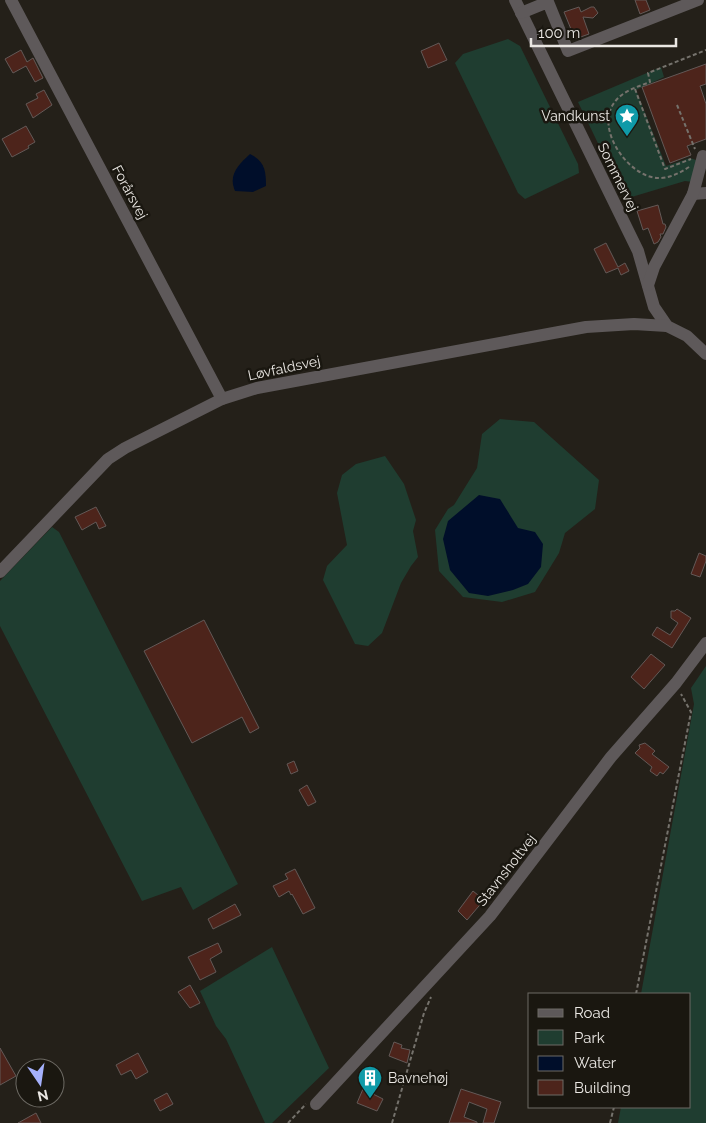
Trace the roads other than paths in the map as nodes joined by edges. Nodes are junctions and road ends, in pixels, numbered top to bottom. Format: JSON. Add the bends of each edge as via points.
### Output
{"nodes":[{"id":1,"x":12,"y":0,"type":"edge"},
{"id":2,"x":515,"y":0,"type":"edge"},
{"id":3,"x":698,"y":0,"type":"edge"},
{"id":4,"x":549,"y":1,"type":"edge"},
{"id":5,"x":521,"y":13,"type":"junction"},
{"id":6,"x":700,"y":155,"type":"road end"},
{"id":7,"x":700,"y":194,"type":"edge"},
{"id":8,"x":648,"y":285,"type":"junction"},
{"id":9,"x":654,"y":307,"type":"junction"},
{"id":10,"x":634,"y":324,"type":"junction"},
{"id":11,"x":667,"y":326,"type":"junction"},
{"id":12,"x":706,"y":354,"type":"edge"},
{"id":13,"x":222,"y":399,"type":"junction"},
{"id":14,"x":0,"y":572,"type":"edge"},
{"id":15,"x":706,"y":643,"type":"edge"},
{"id":16,"x":316,"y":1104,"type":"dead end"}],
"edges":[{"from":1,"to":13,"type":"street","name":"Forårsvej"},
{"from":2,"to":5,"type":"street","name":"Sommervej"},
{"from":3,"to":4,"type":"street","via":[[568,51]]},
{"from":4,"to":5,"type":"street"},
{"from":5,"to":8,"type":"street","name":"Sommervej","via":[[638,251]]},
{"from":6,"to":7,"type":"street"},
{"from":7,"to":8,"type":"street","via":[[654,267]]},
{"from":8,"to":9,"type":"street","name":"Sommervej"},
{"from":9,"to":10,"type":"street"},
{"from":9,"to":11,"type":"street","name":"Sommervej"},
{"from":10,"to":11,"type":"street","name":"Løvfaldsvej"},
{"from":10,"to":13,"type":"street","name":"Løvfaldsvej","via":[[586,327],[257,388]]},
{"from":11,"to":12,"type":"street","name":"Sommervej","via":[[687,336]]},
{"from":13,"to":14,"type":"street","name":"Løvfaldsvej","via":[[108,459]]},
{"from":15,"to":16,"type":"street","name":"Stavnsholtvej","via":[[611,757],[490,916]]}]}
